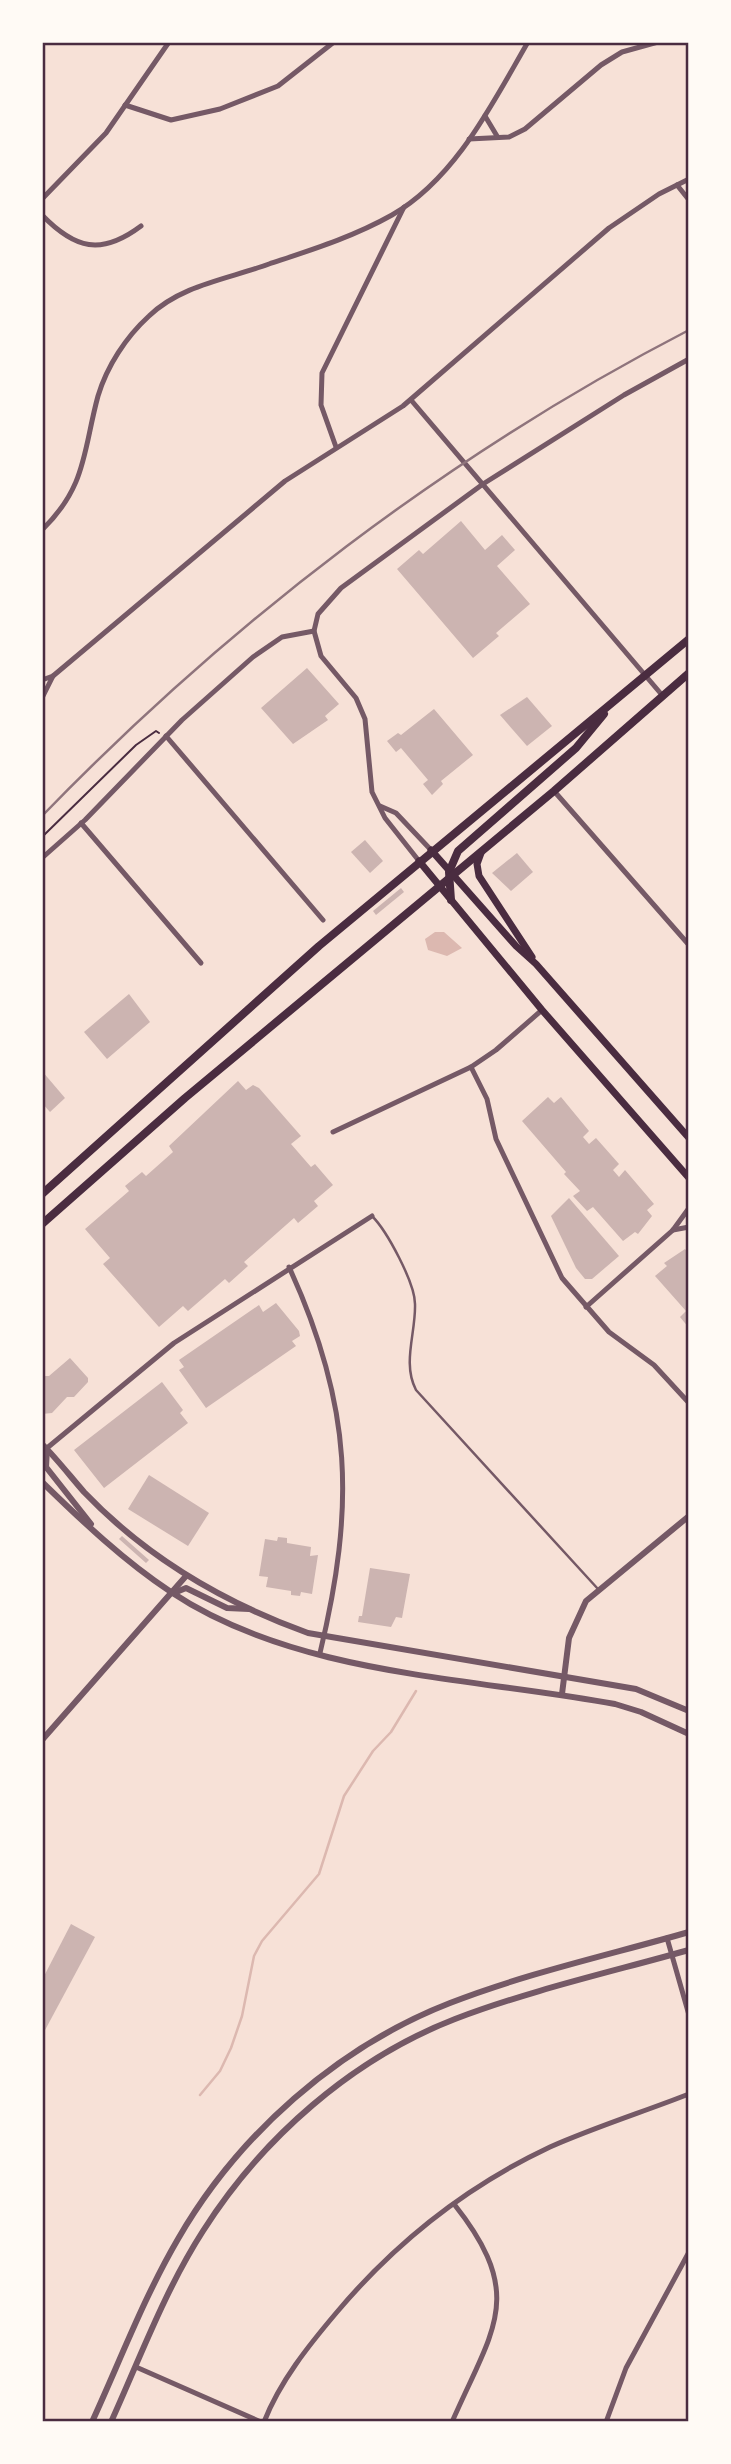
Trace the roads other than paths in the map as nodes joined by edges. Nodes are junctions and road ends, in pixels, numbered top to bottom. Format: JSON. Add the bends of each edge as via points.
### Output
{"nodes":[{"id":1,"x":169,"y":42,"type":"edge"},
{"id":2,"x":334,"y":42,"type":"edge"},
{"id":3,"x":527,"y":42,"type":"edge"},
{"id":4,"x":658,"y":42,"type":"edge"},
{"id":5,"x":125,"y":106,"type":"junction"},
{"id":6,"x":485,"y":116,"type":"junction"},
{"id":7,"x":497,"y":136,"type":"junction"},
{"id":8,"x":468,"y":139,"type":"junction"},
{"id":9,"x":689,"y":179,"type":"edge"},
{"id":10,"x":677,"y":185,"type":"junction"},
{"id":11,"x":42,"y":199,"type":"edge"},
{"id":12,"x":689,"y":200,"type":"edge"},
{"id":13,"x":404,"y":206,"type":"junction"},
{"id":14,"x":42,"y":215,"type":"edge"},
{"id":15,"x":141,"y":226,"type":"dead end"},
{"id":16,"x":689,"y":359,"type":"edge"},
{"id":17,"x":411,"y":400,"type":"junction"},
{"id":18,"x":336,"y":447,"type":"junction"},
{"id":19,"x":483,"y":484,"type":"junction"},
{"id":20,"x":42,"y":530,"type":"edge"},
{"id":21,"x":314,"y":631,"type":"junction"},
{"id":22,"x":689,"y":639,"type":"edge"},
{"id":23,"x":689,"y":673,"type":"edge"},
{"id":24,"x":53,"y":676,"type":"junction"},
{"id":25,"x":646,"y":676,"type":"junction"},
{"id":26,"x":42,"y":680,"type":"edge"},
{"id":27,"x":662,"y":695,"type":"junction"},
{"id":28,"x":42,"y":698,"type":"edge"},
{"id":29,"x":608,"y":707,"type":"junction"},
{"id":30,"x":166,"y":736,"type":"junction"},
{"id":31,"x":554,"y":791,"type":"junction"},
{"id":32,"x":380,"y":806,"type":"junction"},
{"id":33,"x":81,"y":823,"type":"junction"},
{"id":34,"x":431,"y":850,"type":"junction"},
{"id":35,"x":481,"y":852,"type":"junction"},
{"id":36,"x":42,"y":858,"type":"edge"},
{"id":37,"x":419,"y":861,"type":"junction"},
{"id":38,"x":450,"y":876,"type":"junction"},
{"id":39,"x":440,"y":887,"type":"junction"},
{"id":40,"x":451,"y":900,"type":"junction"},
{"id":41,"x":323,"y":920,"type":"dead end"},
{"id":42,"x":689,"y":945,"type":"edge"},
{"id":43,"x":201,"y":963,"type":"dead end"},
{"id":44,"x":536,"y":964,"type":"junction"},
{"id":45,"x":542,"y":1010,"type":"junction"},
{"id":46,"x":471,"y":1067,"type":"junction"},
{"id":47,"x":332,"y":1132,"type":"dead end"},
{"id":48,"x":689,"y":1138,"type":"edge"},
{"id":49,"x":689,"y":1178,"type":"edge"},
{"id":50,"x":42,"y":1194,"type":"edge"},
{"id":51,"x":689,"y":1208,"type":"edge"},
{"id":52,"x":372,"y":1216,"type":"joint"},
{"id":53,"x":42,"y":1224,"type":"edge"},
{"id":54,"x":689,"y":1227,"type":"edge"},
{"id":55,"x":673,"y":1230,"type":"junction"},
{"id":56,"x":289,"y":1267,"type":"junction"},
{"id":57,"x":586,"y":1307,"type":"junction"},
{"id":58,"x":689,"y":1403,"type":"edge"},
{"id":59,"x":44,"y":1447,"type":"edge"},
{"id":60,"x":42,"y":1482,"type":"edge"},
{"id":61,"x":689,"y":1516,"type":"edge"},
{"id":62,"x":101,"y":1536,"type":"junction"},
{"id":63,"x":186,"y":1576,"type":"junction"},
{"id":64,"x":597,"y":1589,"type":"junction"},
{"id":65,"x":173,"y":1593,"type":"junction"},
{"id":66,"x":249,"y":1609,"type":"junction"},
{"id":67,"x":324,"y":1636,"type":"junction"},
{"id":68,"x":320,"y":1653,"type":"junction"},
{"id":69,"x":564,"y":1677,"type":"junction"},
{"id":70,"x":562,"y":1694,"type":"junction"},
{"id":71,"x":689,"y":1711,"type":"edge"},
{"id":72,"x":689,"y":1734,"type":"edge"},
{"id":73,"x":42,"y":1740,"type":"edge"},
{"id":74,"x":689,"y":1932,"type":"edge"},
{"id":75,"x":667,"y":1938,"type":"junction"},
{"id":76,"x":689,"y":1950,"type":"edge"},
{"id":77,"x":672,"y":1955,"type":"junction"},
{"id":78,"x":689,"y":2015,"type":"edge"},
{"id":79,"x":689,"y":2094,"type":"edge"},
{"id":80,"x":454,"y":2203,"type":"junction"},
{"id":81,"x":689,"y":2252,"type":"edge"},
{"id":82,"x":121,"y":2360,"type":"junction"},
{"id":83,"x":136,"y":2367,"type":"junction"},
{"id":84,"x":92,"y":2422,"type":"edge"},
{"id":85,"x":111,"y":2422,"type":"edge"},
{"id":86,"x":263,"y":2422,"type":"edge"},
{"id":87,"x":452,"y":2422,"type":"edge"},
{"id":88,"x":606,"y":2422,"type":"edge"}],
"edges":[{"from":1,"to":5,"type":"street"},
{"from":2,"to":5,"type":"street","via":[[278,86],[220,109],[171,120]]},
{"from":3,"to":6,"type":"street"},
{"from":4,"to":7,"type":"street","via":[[622,52],[525,130]]},
{"from":5,"to":11,"type":"street","via":[[98,143]]},
{"from":6,"to":7,"type":"street"},
{"from":6,"to":8,"type":"street"},
{"from":7,"to":8,"type":"street"},
{"from":8,"to":13,"type":"street","via":[[438,177]]},
{"from":9,"to":10,"type":"street"},
{"from":10,"to":12,"type":"street"},
{"from":10,"to":17,"type":"street","via":[[609,228]]},
{"from":13,"to":18,"type":"street","via":[[322,373],[321,405]]},
{"from":13,"to":20,"type":"street","via":[[352,236],[182,293],[148,317],[125,342],[108,372],[81,475]]},
{"from":14,"to":15,"type":"street","via":[[67,238],[92,246],[121,239]]},
{"from":16,"to":19,"type":"street"},
{"from":17,"to":18,"type":"street"},
{"from":17,"to":19,"type":"street"},
{"from":18,"to":24,"type":"street","via":[[249,509]]},
{"from":19,"to":21,"type":"street","via":[[341,588],[318,614]]},
{"from":19,"to":25,"type":"street"},
{"from":21,"to":30,"type":"street","via":[[271,643]]},
{"from":21,"to":32,"type":"street","via":[[321,656],[362,709],[370,785]]},
{"from":22,"to":25,"type":"main road"},
{"from":23,"to":27,"type":"main road"},
{"from":24,"to":26,"type":"street"},
{"from":24,"to":28,"type":"street"},
{"from":25,"to":27,"type":"street"},
{"from":25,"to":29,"type":"main road"},
{"from":27,"to":31,"type":"main road"},
{"from":29,"to":34,"type":"main road"},
{"from":29,"to":38,"type":"main road","via":[[576,748],[464,844]]},
{"from":30,"to":33,"type":"street"},
{"from":30,"to":41,"type":"street"},
{"from":31,"to":35,"type":"main road"},
{"from":31,"to":42,"type":"street"},
{"from":32,"to":34,"type":"street","via":[[396,813]]},
{"from":32,"to":37,"type":"street"},
{"from":33,"to":36,"type":"street"},
{"from":33,"to":43,"type":"street"},
{"from":34,"to":37,"type":"main road"},
{"from":34,"to":38,"type":"main road"},
{"from":35,"to":38,"type":"main road"},
{"from":35,"to":44,"type":"main road","via":[[479,876]]},
{"from":37,"to":39,"type":"main road"},
{"from":37,"to":50,"type":"main road","via":[[262,995]]},
{"from":38,"to":39,"type":"main road"},
{"from":38,"to":40,"type":"main road"},
{"from":38,"to":44,"type":"main road"},
{"from":39,"to":40,"type":"main road"},
{"from":39,"to":53,"type":"main road","via":[[185,1098]]},
{"from":40,"to":45,"type":"main road"},
{"from":44,"to":48,"type":"main road"},
{"from":45,"to":46,"type":"street"},
{"from":45,"to":49,"type":"main road"},
{"from":46,"to":47,"type":"street"},
{"from":46,"to":57,"type":"street","via":[[487,1099],[496,1139],[557,1270]]},
{"from":51,"to":55,"type":"street"},
{"from":52,"to":56,"type":"street"},
{"from":52,"to":64,"type":"lane","via":[[385,1232],[413,1292],[409,1373],[416,1390]]},
{"from":54,"to":55,"type":"street"},
{"from":55,"to":57,"type":"street"},
{"from":56,"to":59,"type":"street","via":[[174,1343]]},
{"from":56,"to":67,"type":"street","via":[[328,1369],[342,1452],[341,1556]]},
{"from":57,"to":58,"type":"street","via":[[654,1365]]},
{"from":59,"to":62,"type":"street","via":[[46,1467]]},
{"from":59,"to":63,"type":"street","via":[[104,1511]]},
{"from":60,"to":62,"type":"street"},
{"from":61,"to":64,"type":"street"},
{"from":62,"to":65,"type":"street"},
{"from":63,"to":65,"type":"street"},
{"from":63,"to":66,"type":"street"},
{"from":64,"to":69,"type":"street","via":[[574,1622]]},
{"from":65,"to":66,"type":"street","via":[[186,1588],[227,1608]]},
{"from":65,"to":68,"type":"street","via":[[238,1628]]},
{"from":65,"to":73,"type":"street"},
{"from":66,"to":67,"type":"street"},
{"from":67,"to":68,"type":"street"},
{"from":67,"to":69,"type":"street"},
{"from":68,"to":70,"type":"street"},
{"from":69,"to":70,"type":"street"},
{"from":69,"to":71,"type":"street","via":[[636,1689]]},
{"from":70,"to":72,"type":"street","via":[[638,1711]]},
{"from":74,"to":75,"type":"street"},
{"from":75,"to":77,"type":"street"},
{"from":75,"to":82,"type":"street","via":[[447,2004],[398,2027],[322,2076],[246,2146],[204,2199],[161,2269]]},
{"from":76,"to":77,"type":"street"},
{"from":77,"to":78,"type":"street"},
{"from":77,"to":83,"type":"street","via":[[452,2020],[397,2047],[332,2089],[267,2149],[217,2209],[178,2276]]},
{"from":79,"to":80,"type":"street","via":[[553,2146]]},
{"from":80,"to":86,"type":"street","via":[[413,2233],[355,2291],[304,2353]]},
{"from":80,"to":87,"type":"street","via":[[489,2255],[498,2305],[493,2331]]},
{"from":81,"to":88,"type":"street","via":[[635,2350]]},
{"from":82,"to":83,"type":"street"},
{"from":82,"to":84,"type":"street"},
{"from":83,"to":85,"type":"street"},
{"from":83,"to":86,"type":"street"}]}
